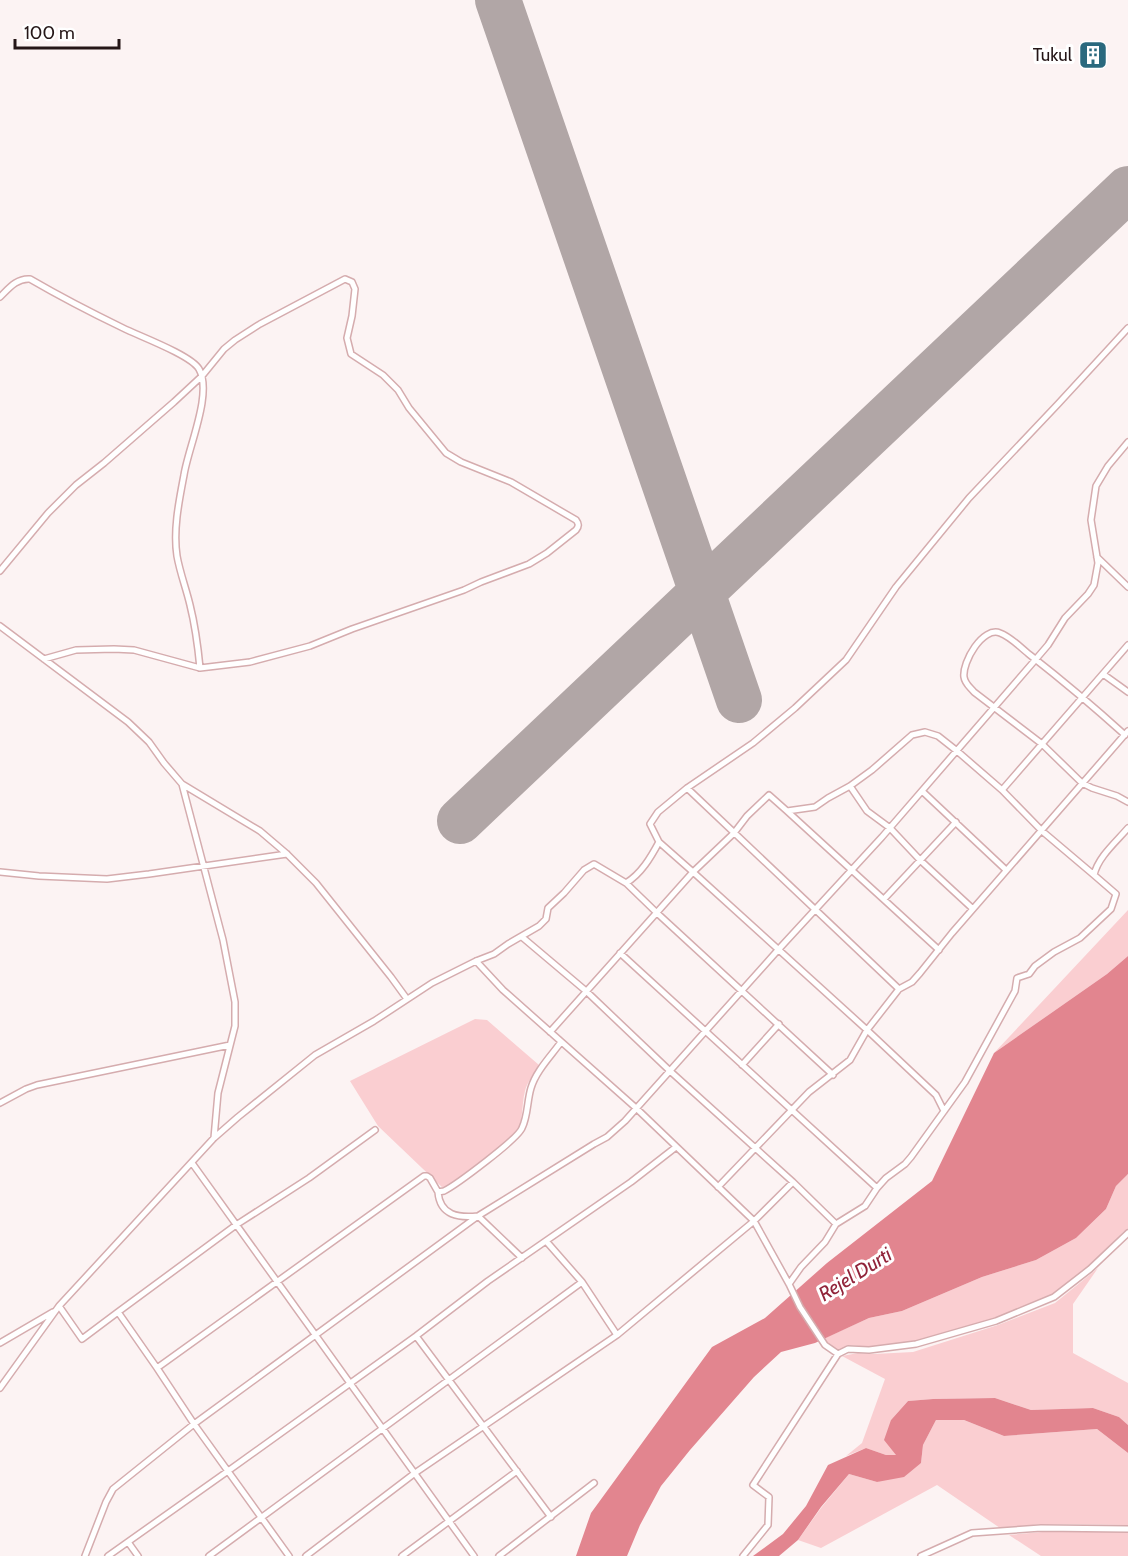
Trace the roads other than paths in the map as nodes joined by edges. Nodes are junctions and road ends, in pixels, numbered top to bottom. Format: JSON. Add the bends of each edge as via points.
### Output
{"nodes":[{"id":1,"x":0,"y":297,"type":"edge"},
{"id":2,"x":1128,"y":328,"type":"edge"},
{"id":3,"x":202,"y":376,"type":"junction"},
{"id":4,"x":1128,"y":442,"type":"edge"},
{"id":5,"x":1096,"y":557,"type":"junction"},
{"id":6,"x":0,"y":571,"type":"edge"},
{"id":7,"x":1128,"y":587,"type":"edge"},
{"id":8,"x":0,"y":626,"type":"edge"},
{"id":9,"x":1128,"y":645,"type":"edge"},
{"id":10,"x":44,"y":659,"type":"junction"},
{"id":11,"x":1036,"y":659,"type":"junction"},
{"id":12,"x":200,"y":668,"type":"junction"},
{"id":13,"x":1103,"y":674,"type":"junction"},
{"id":14,"x":1128,"y":692,"type":"edge"},
{"id":15,"x":1083,"y":698,"type":"junction"},
{"id":16,"x":995,"y":708,"type":"junction"},
{"id":17,"x":1126,"y":733,"type":"edge"},
{"id":18,"x":1041,"y":744,"type":"junction"},
{"id":19,"x":957,"y":751,"type":"junction"},
{"id":20,"x":1082,"y":783,"type":"junction"},
{"id":21,"x":182,"y":784,"type":"junction"},
{"id":22,"x":850,"y":786,"type":"junction"},
{"id":23,"x":687,"y":788,"type":"junction"},
{"id":24,"x":1002,"y":790,"type":"junction"},
{"id":25,"x":922,"y":791,"type":"junction"},
{"id":26,"x":1128,"y":802,"type":"edge"},
{"id":27,"x":787,"y":811,"type":"junction"},
{"id":28,"x":956,"y":822,"type":"junction"},
{"id":29,"x":890,"y":828,"type":"junction"},
{"id":30,"x":1128,"y":828,"type":"edge"},
{"id":31,"x":1042,"y":831,"type":"junction"},
{"id":32,"x":734,"y":832,"type":"junction"},
{"id":33,"x":659,"y":842,"type":"junction"},
{"id":34,"x":287,"y":854,"type":"junction"},
{"id":35,"x":920,"y":860,"type":"junction"},
{"id":36,"x":205,"y":866,"type":"junction"},
{"id":37,"x":852,"y":870,"type":"junction"},
{"id":38,"x":1006,"y":870,"type":"junction"},
{"id":39,"x":0,"y":872,"type":"edge"},
{"id":40,"x":693,"y":872,"type":"junction"},
{"id":41,"x":1094,"y":875,"type":"junction"},
{"id":42,"x":626,"y":883,"type":"junction"},
{"id":43,"x":884,"y":899,"type":"junction"},
{"id":44,"x":973,"y":909,"type":"junction"},
{"id":45,"x":814,"y":910,"type":"junction"},
{"id":46,"x":657,"y":913,"type":"junction"},
{"id":47,"x":522,"y":937,"type":"junction"},
{"id":48,"x":778,"y":950,"type":"junction"},
{"id":49,"x":939,"y":950,"type":"junction"},
{"id":50,"x":620,"y":953,"type":"junction"},
{"id":51,"x":476,"y":961,"type":"junction"},
{"id":52,"x":899,"y":989,"type":"junction"},
{"id":53,"x":742,"y":990,"type":"junction"},
{"id":54,"x":586,"y":991,"type":"junction"},
{"id":55,"x":407,"y":999,"type":"junction"},
{"id":56,"x":779,"y":1024,"type":"junction"},
{"id":57,"x":867,"y":1030,"type":"junction"},
{"id":58,"x":550,"y":1032,"type":"junction"},
{"id":59,"x":705,"y":1032,"type":"junction"},
{"id":60,"x":561,"y":1042,"type":"junction"},
{"id":61,"x":230,"y":1045,"type":"junction"},
{"id":62,"x":742,"y":1065,"type":"junction"},
{"id":63,"x":670,"y":1071,"type":"junction"},
{"id":64,"x":833,"y":1075,"type":"junction"},
{"id":65,"x":0,"y":1103,"type":"edge"},
{"id":66,"x":636,"y":1108,"type":"junction"},
{"id":67,"x":792,"y":1110,"type":"junction"},
{"id":68,"x":944,"y":1111,"type":"junction"},
{"id":69,"x":375,"y":1130,"type":"dead end"},
{"id":70,"x":214,"y":1138,"type":"junction"},
{"id":71,"x":676,"y":1147,"type":"junction"},
{"id":72,"x":756,"y":1149,"type":"junction"},
{"id":73,"x":192,"y":1163,"type":"junction"},
{"id":74,"x":793,"y":1182,"type":"junction"},
{"id":75,"x":718,"y":1187,"type":"junction"},
{"id":76,"x":877,"y":1188,"type":"junction"},
{"id":77,"x":438,"y":1192,"type":"junction"},
{"id":78,"x":478,"y":1216,"type":"junction"},
{"id":79,"x":754,"y":1221,"type":"junction"},
{"id":80,"x":836,"y":1224,"type":"junction"},
{"id":81,"x":236,"y":1226,"type":"junction"},
{"id":82,"x":1128,"y":1233,"type":"edge"},
{"id":83,"x":546,"y":1241,"type":"junction"},
{"id":84,"x":522,"y":1258,"type":"junction"},
{"id":85,"x":277,"y":1282,"type":"junction"},
{"id":86,"x":582,"y":1282,"type":"junction"},
{"id":87,"x":789,"y":1284,"type":"junction"},
{"id":88,"x":58,"y":1308,"type":"junction"},
{"id":89,"x":118,"y":1312,"type":"junction"},
{"id":90,"x":617,"y":1335,"type":"junction"},
{"id":91,"x":316,"y":1336,"type":"junction"},
{"id":92,"x":416,"y":1336,"type":"junction"},
{"id":93,"x":0,"y":1343,"type":"edge"},
{"id":94,"x":838,"y":1354,"type":"junction"},
{"id":95,"x":157,"y":1368,"type":"junction"},
{"id":96,"x":449,"y":1381,"type":"junction"},
{"id":97,"x":350,"y":1383,"type":"junction"},
{"id":98,"x":0,"y":1388,"type":"edge"},
{"id":99,"x":194,"y":1424,"type":"junction"},
{"id":100,"x":483,"y":1425,"type":"junction"},
{"id":101,"x":383,"y":1429,"type":"junction"},
{"id":102,"x":517,"y":1471,"type":"junction"},
{"id":103,"x":228,"y":1472,"type":"junction"},
{"id":104,"x":415,"y":1473,"type":"junction"},
{"id":105,"x":594,"y":1483,"type":"dead end"},
{"id":106,"x":551,"y":1517,"type":"junction"},
{"id":107,"x":261,"y":1518,"type":"junction"},
{"id":108,"x":449,"y":1522,"type":"junction"},
{"id":109,"x":1128,"y":1529,"type":"edge"},
{"id":110,"x":128,"y":1542,"type":"junction"},
{"id":111,"x":85,"y":1556,"type":"edge"},
{"id":112,"x":108,"y":1556,"type":"edge"},
{"id":113,"x":138,"y":1556,"type":"edge"},
{"id":114,"x":209,"y":1556,"type":"edge"},
{"id":115,"x":289,"y":1556,"type":"edge"},
{"id":116,"x":306,"y":1556,"type":"edge"},
{"id":117,"x":402,"y":1556,"type":"edge"},
{"id":118,"x":474,"y":1556,"type":"edge"},
{"id":119,"x":499,"y":1556,"type":"edge"},
{"id":120,"x":743,"y":1556,"type":"edge"},
{"id":121,"x":921,"y":1556,"type":"edge"}],
"edges":[{"from":1,"to":3,"type":"street","via":[[13,284],[30,279],[190,360]]},
{"from":2,"to":23,"type":"street","via":[[969,498],[896,587],[846,660],[753,743]]},
{"from":3,"to":6,"type":"street","via":[[76,485],[40,521]]},
{"from":3,"to":12,"type":"street","via":[[204,393],[186,461],[177,530],[177,554]]},
{"from":3,"to":12,"type":"street","via":[[235,340],[345,279],[355,289],[347,338],[351,354],[398,390],[446,453],[512,482],[576,520],[579,527],[529,564],[464,590],[310,646],[250,662]]},
{"from":4,"to":5,"type":"street","via":[[1096,486],[1091,520]]},
{"from":5,"to":7,"type":"street"},
{"from":5,"to":11,"type":"street","via":[[1098,569],[1092,590],[1065,618]]},
{"from":8,"to":10,"type":"street"},
{"from":9,"to":13,"type":"street"},
{"from":10,"to":12,"type":"street","via":[[76,650],[134,650]]},
{"from":10,"to":21,"type":"street","via":[[140,733]]},
{"from":11,"to":15,"type":"street"},
{"from":11,"to":16,"type":"street"},
{"from":11,"to":16,"type":"street","via":[[994,631],[976,645],[964,668],[966,684]]},
{"from":13,"to":14,"type":"street"},
{"from":13,"to":15,"type":"street"},
{"from":15,"to":17,"type":"street"},
{"from":15,"to":18,"type":"street"},
{"from":16,"to":18,"type":"street"},
{"from":16,"to":19,"type":"street"},
{"from":17,"to":20,"type":"street"},
{"from":18,"to":20,"type":"street"},
{"from":18,"to":24,"type":"street"},
{"from":19,"to":22,"type":"street","via":[[938,736],[925,732],[912,735]]},
{"from":19,"to":24,"type":"street"},
{"from":19,"to":25,"type":"street"},
{"from":20,"to":26,"type":"street"},
{"from":20,"to":31,"type":"street"},
{"from":21,"to":34,"type":"street","via":[[260,831]]},
{"from":21,"to":36,"type":"street"},
{"from":22,"to":27,"type":"street","via":[[815,807]]},
{"from":22,"to":29,"type":"street","via":[[867,811]]},
{"from":23,"to":32,"type":"street"},
{"from":23,"to":33,"type":"street","via":[[658,812],[650,824]]},
{"from":24,"to":31,"type":"street"},
{"from":25,"to":28,"type":"street"},
{"from":25,"to":29,"type":"street"},
{"from":27,"to":32,"type":"street","via":[[769,795]]},
{"from":27,"to":37,"type":"street"},
{"from":28,"to":35,"type":"street"},
{"from":28,"to":38,"type":"street"},
{"from":29,"to":35,"type":"street"},
{"from":29,"to":37,"type":"street"},
{"from":30,"to":41,"type":"street","via":[[1096,866]]},
{"from":31,"to":38,"type":"street"},
{"from":31,"to":41,"type":"street"},
{"from":32,"to":40,"type":"street"},
{"from":32,"to":45,"type":"street"},
{"from":33,"to":40,"type":"street"},
{"from":33,"to":42,"type":"street"},
{"from":34,"to":36,"type":"street"},
{"from":34,"to":55,"type":"street","via":[[316,883]]},
{"from":35,"to":43,"type":"street"},
{"from":35,"to":44,"type":"street"},
{"from":36,"to":39,"type":"street","via":[[107,879]]},
{"from":36,"to":61,"type":"street","via":[[235,1002]]},
{"from":37,"to":43,"type":"street"},
{"from":37,"to":45,"type":"street"},
{"from":38,"to":44,"type":"street"},
{"from":40,"to":46,"type":"street"},
{"from":40,"to":48,"type":"street"},
{"from":41,"to":68,"type":"street","via":[[1116,894],[1111,909],[1080,938],[1054,952],[1029,974],[1017,978],[1015,991],[990,1037]]},
{"from":42,"to":46,"type":"street"},
{"from":42,"to":47,"type":"street","via":[[594,864],[548,908],[546,919]]},
{"from":43,"to":49,"type":"street"},
{"from":44,"to":49,"type":"street"},
{"from":45,"to":48,"type":"street"},
{"from":45,"to":52,"type":"street"},
{"from":46,"to":50,"type":"street"},
{"from":46,"to":53,"type":"street"},
{"from":47,"to":51,"type":"street"},
{"from":47,"to":54,"type":"street"},
{"from":48,"to":53,"type":"street"},
{"from":48,"to":57,"type":"street"},
{"from":49,"to":52,"type":"street","via":[[912,982]]},
{"from":50,"to":54,"type":"street"},
{"from":50,"to":59,"type":"street"},
{"from":51,"to":55,"type":"street"},
{"from":51,"to":58,"type":"street"},
{"from":52,"to":57,"type":"street"},
{"from":53,"to":56,"type":"street"},
{"from":53,"to":59,"type":"street"},
{"from":54,"to":58,"type":"street"},
{"from":54,"to":63,"type":"street"},
{"from":55,"to":70,"type":"street","via":[[315,1055]]},
{"from":56,"to":62,"type":"street"},
{"from":56,"to":64,"type":"street"},
{"from":57,"to":64,"type":"street","via":[[850,1060]]},
{"from":57,"to":68,"type":"street","via":[[936,1095]]},
{"from":58,"to":60,"type":"street"},
{"from":59,"to":62,"type":"street"},
{"from":59,"to":63,"type":"street"},
{"from":60,"to":66,"type":"street"},
{"from":60,"to":77,"type":"street","via":[[531,1086],[518,1136],[448,1189]]},
{"from":61,"to":65,"type":"street","via":[[37,1085]]},
{"from":61,"to":70,"type":"street","via":[[218,1093]]},
{"from":62,"to":67,"type":"street"},
{"from":63,"to":66,"type":"street"},
{"from":63,"to":72,"type":"street"},
{"from":64,"to":67,"type":"street"},
{"from":66,"to":71,"type":"street"},
{"from":66,"to":78,"type":"street","via":[[607,1137]]},
{"from":67,"to":72,"type":"street"},
{"from":67,"to":76,"type":"street"},
{"from":68,"to":76,"type":"street","via":[[908,1161]]},
{"from":69,"to":81,"type":"street"},
{"from":70,"to":73,"type":"street"},
{"from":71,"to":75,"type":"street"},
{"from":71,"to":83,"type":"street"},
{"from":72,"to":74,"type":"street"},
{"from":72,"to":75,"type":"street"},
{"from":73,"to":81,"type":"street"},
{"from":73,"to":88,"type":"street"},
{"from":74,"to":79,"type":"street"},
{"from":74,"to":80,"type":"street"},
{"from":75,"to":79,"type":"street"},
{"from":76,"to":80,"type":"street","via":[[865,1206]]},
{"from":77,"to":78,"type":"street","via":[[447,1211],[467,1218]]},
{"from":77,"to":85,"type":"street","via":[[430,1178],[424,1176]]},
{"from":78,"to":84,"type":"street"},
{"from":78,"to":91,"type":"street"},
{"from":79,"to":87,"type":"street"},
{"from":79,"to":90,"type":"street"},
{"from":80,"to":87,"type":"street"},
{"from":81,"to":85,"type":"street"},
{"from":81,"to":89,"type":"street"},
{"from":82,"to":94,"type":"street","via":[[1054,1297],[996,1321],[916,1344],[848,1349]]},
{"from":83,"to":84,"type":"street"},
{"from":83,"to":86,"type":"street"},
{"from":84,"to":92,"type":"street"},
{"from":85,"to":91,"type":"street"},
{"from":85,"to":95,"type":"street"},
{"from":86,"to":90,"type":"street"},
{"from":86,"to":96,"type":"street"},
{"from":87,"to":94,"type":"street","via":[[825,1346]]},
{"from":88,"to":89,"type":"street","via":[[82,1339]]},
{"from":88,"to":93,"type":"street"},
{"from":88,"to":98,"type":"street"},
{"from":89,"to":95,"type":"street"},
{"from":90,"to":100,"type":"street"},
{"from":91,"to":97,"type":"street"},
{"from":91,"to":99,"type":"street"},
{"from":92,"to":96,"type":"street"},
{"from":92,"to":97,"type":"street"},
{"from":94,"to":120,"type":"street","via":[[753,1485],[769,1497],[768,1525]]},
{"from":95,"to":99,"type":"street"},
{"from":96,"to":100,"type":"street"},
{"from":96,"to":101,"type":"street"},
{"from":97,"to":101,"type":"street"},
{"from":97,"to":103,"type":"street"},
{"from":99,"to":103,"type":"street"},
{"from":99,"to":111,"type":"street","via":[[113,1489]]},
{"from":100,"to":102,"type":"street"},
{"from":100,"to":104,"type":"street"},
{"from":101,"to":104,"type":"street"},
{"from":101,"to":107,"type":"street"},
{"from":102,"to":106,"type":"street"},
{"from":102,"to":108,"type":"street"},
{"from":103,"to":107,"type":"street"},
{"from":103,"to":110,"type":"street"},
{"from":104,"to":108,"type":"street"},
{"from":104,"to":116,"type":"street"},
{"from":105,"to":106,"type":"street"},
{"from":106,"to":119,"type":"street"},
{"from":107,"to":114,"type":"street"},
{"from":107,"to":115,"type":"street"},
{"from":108,"to":117,"type":"street"},
{"from":108,"to":118,"type":"street"},
{"from":109,"to":121,"type":"street","via":[[1041,1528],[972,1533]]},
{"from":110,"to":112,"type":"street"},
{"from":110,"to":113,"type":"street"}]}
